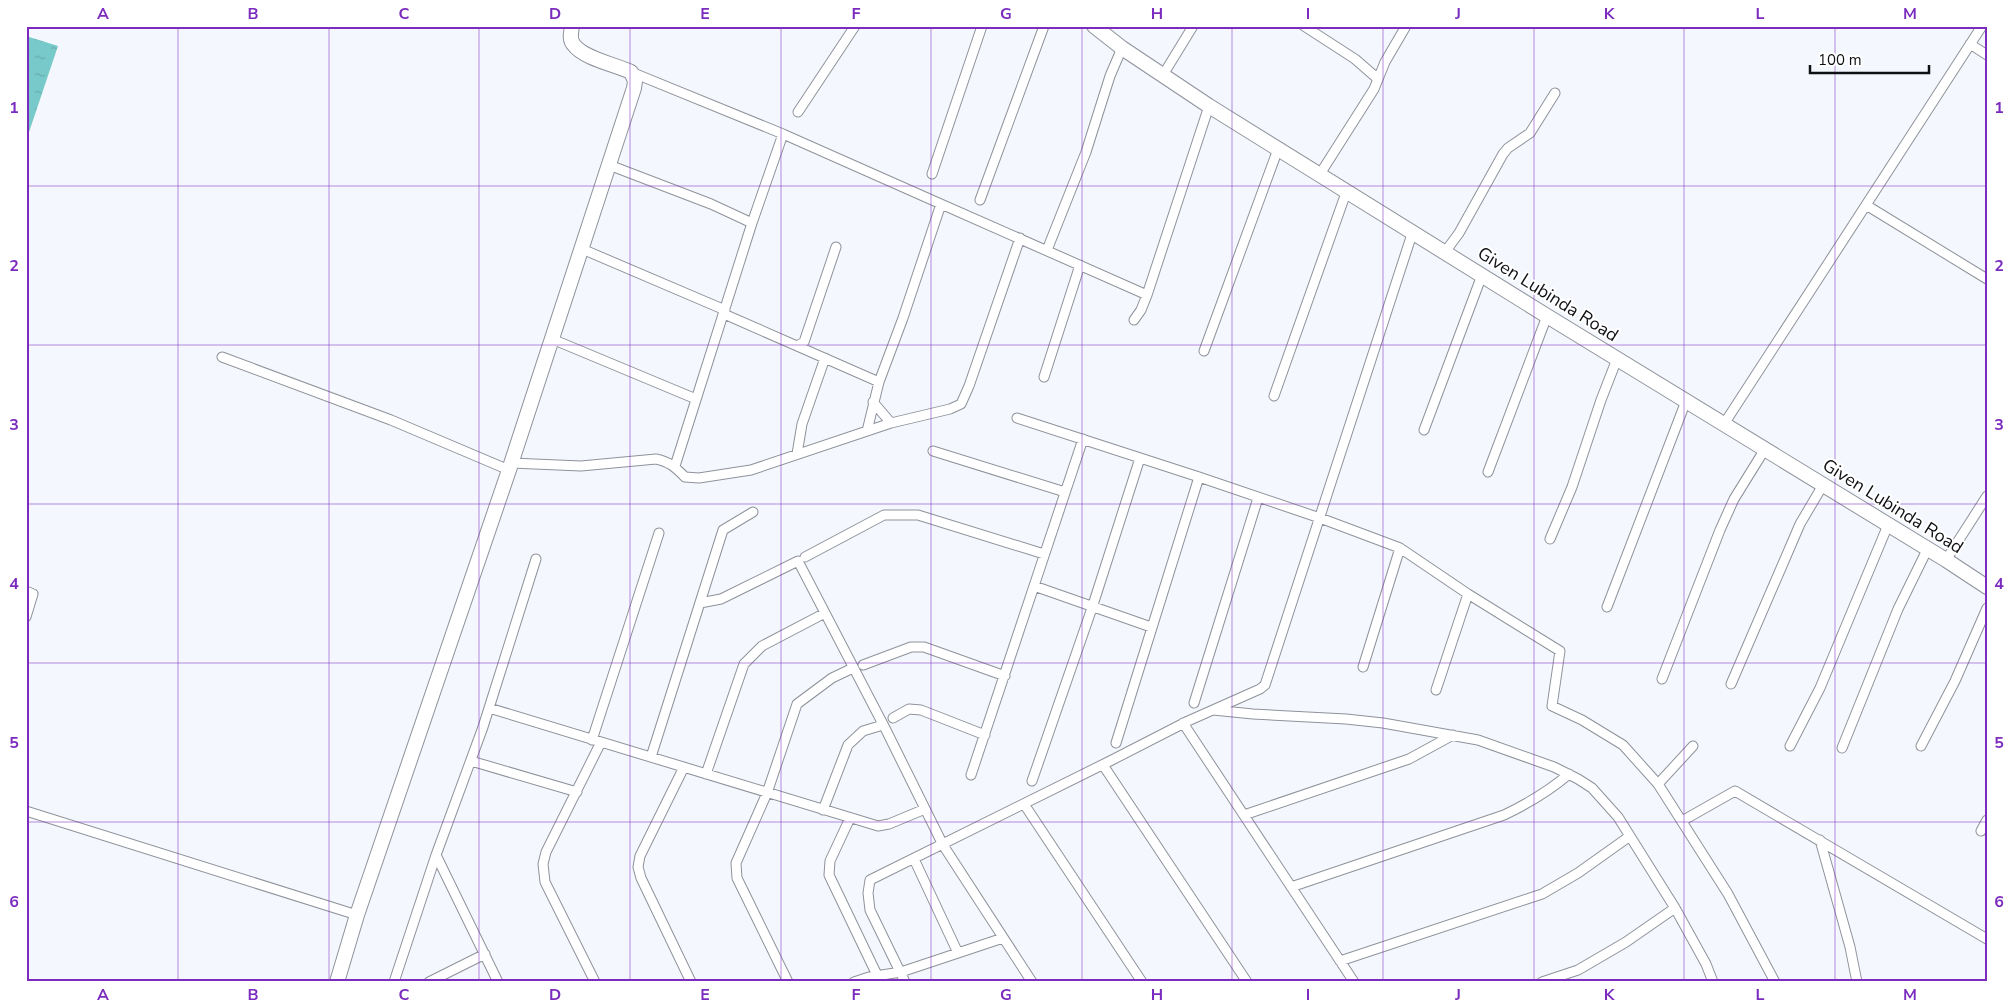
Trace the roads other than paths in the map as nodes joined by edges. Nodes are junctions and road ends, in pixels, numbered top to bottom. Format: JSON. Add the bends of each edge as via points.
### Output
{"nodes":[{"id":1,"x":572,"y":26,"type":"edge"},
{"id":2,"x":855,"y":26,"type":"edge"},
{"id":3,"x":982,"y":26,"type":"edge"},
{"id":4,"x":1044,"y":26,"type":"edge"},
{"id":5,"x":1094,"y":26,"type":"edge"},
{"id":6,"x":1193,"y":26,"type":"edge"},
{"id":7,"x":1304,"y":26,"type":"edge"},
{"id":8,"x":1406,"y":26,"type":"edge"},
{"id":9,"x":1982,"y":26,"type":"edge"},
{"id":10,"x":1970,"y":44,"type":"junction"},
{"id":11,"x":1122,"y":48,"type":"junction"},
{"id":12,"x":1987,"y":55,"type":"edge"},
{"id":13,"x":1163,"y":76,"type":"junction"},
{"id":14,"x":637,"y":77,"type":"junction"},
{"id":15,"x":1378,"y":79,"type":"junction"},
{"id":16,"x":1555,"y":93,"type":"dead end"},
{"id":17,"x":1208,"y":106,"type":"junction"},
{"id":18,"x":798,"y":112,"type":"dead end"},
{"id":19,"x":783,"y":134,"type":"junction"},
{"id":20,"x":1278,"y":149,"type":"junction"},
{"id":21,"x":609,"y":165,"type":"junction"},
{"id":22,"x":932,"y":174,"type":"dead end"},
{"id":23,"x":1320,"y":174,"type":"junction"},
{"id":24,"x":1347,"y":190,"type":"junction"},
{"id":25,"x":980,"y":200,"type":"dead end"},
{"id":26,"x":941,"y":204,"type":"junction"},
{"id":27,"x":1866,"y":204,"type":"junction"},
{"id":28,"x":752,"y":223,"type":"junction"},
{"id":29,"x":1412,"y":231,"type":"junction"},
{"id":30,"x":1020,"y":238,"type":"junction"},
{"id":31,"x":836,"y":247,"type":"dead end"},
{"id":32,"x":582,"y":248,"type":"junction"},
{"id":33,"x":1048,"y":250,"type":"junction"},
{"id":34,"x":1445,"y":252,"type":"junction"},
{"id":35,"x":1080,"y":265,"type":"junction"},
{"id":36,"x":1482,"y":275,"type":"junction"},
{"id":37,"x":1987,"y":279,"type":"edge"},
{"id":38,"x":1147,"y":295,"type":"junction"},
{"id":39,"x":725,"y":312,"type":"junction"},
{"id":40,"x":1547,"y":316,"type":"junction"},
{"id":41,"x":1134,"y":320,"type":"dead end"},
{"id":42,"x":552,"y":340,"type":"junction"},
{"id":43,"x":797,"y":346,"type":"junction"},
{"id":44,"x":1204,"y":351,"type":"dead end"},
{"id":45,"x":222,"y":357,"type":"dead end"},
{"id":46,"x":825,"y":358,"type":"junction"},
{"id":47,"x":1618,"y":359,"type":"junction"},
{"id":48,"x":1044,"y":377,"type":"dead end"},
{"id":49,"x":879,"y":382,"type":"junction"},
{"id":50,"x":1274,"y":396,"type":"dead end"},
{"id":51,"x":696,"y":399,"type":"junction"},
{"id":52,"x":1686,"y":401,"type":"junction"},
{"id":53,"x":873,"y":402,"type":"junction"},
{"id":54,"x":1017,"y":418,"type":"dead end"},
{"id":55,"x":891,"y":423,"type":"junction"},
{"id":56,"x":1724,"y":424,"type":"junction"},
{"id":57,"x":1424,"y":430,"type":"dead end"},
{"id":58,"x":867,"y":431,"type":"junction"},
{"id":59,"x":1083,"y":439,"type":"junction"},
{"id":60,"x":1765,"y":449,"type":"junction"},
{"id":61,"x":933,"y":451,"type":"dead end"},
{"id":62,"x":797,"y":454,"type":"junction"},
{"id":63,"x":1140,"y":458,"type":"junction"},
{"id":64,"x":671,"y":464,"type":"junction"},
{"id":65,"x":510,"y":467,"type":"junction"},
{"id":66,"x":1488,"y":472,"type":"dead end"},
{"id":67,"x":1199,"y":477,"type":"junction"},
{"id":68,"x":1823,"y":485,"type":"junction"},
{"id":69,"x":1065,"y":492,"type":"junction"},
{"id":70,"x":1987,"y":496,"type":"edge"},
{"id":71,"x":1258,"y":498,"type":"junction"},
{"id":72,"x":753,"y":512,"type":"dead end"},
{"id":73,"x":1320,"y":518,"type":"junction"},
{"id":74,"x":1888,"y":525,"type":"junction"},
{"id":75,"x":659,"y":533,"type":"dead end"},
{"id":76,"x":1550,"y":539,"type":"dead end"},
{"id":77,"x":1400,"y":548,"type":"junction"},
{"id":78,"x":1927,"y":550,"type":"junction"},
{"id":79,"x":1044,"y":554,"type":"junction"},
{"id":80,"x":805,"y":557,"type":"dead end"},
{"id":81,"x":536,"y":558,"type":"dead end"},
{"id":82,"x":1946,"y":560,"type":"junction"},
{"id":83,"x":1034,"y":586,"type":"junction"},
{"id":84,"x":1987,"y":587,"type":"edge"},
{"id":85,"x":26,"y":592,"type":"edge"},
{"id":86,"x":1468,"y":594,"type":"junction"},
{"id":87,"x":700,"y":603,"type":"junction"},
{"id":88,"x":1608,"y":607,"type":"dead end"},
{"id":89,"x":1092,"y":608,"type":"junction"},
{"id":90,"x":1987,"y":608,"type":"edge"},
{"id":91,"x":825,"y":613,"type":"junction"},
{"id":92,"x":26,"y":618,"type":"edge"},
{"id":93,"x":1151,"y":627,"type":"junction"},
{"id":94,"x":863,"y":665,"type":"dead end"},
{"id":95,"x":1363,"y":667,"type":"dead end"},
{"id":96,"x":853,"y":668,"type":"junction"},
{"id":97,"x":1005,"y":676,"type":"junction"},
{"id":98,"x":1662,"y":679,"type":"dead end"},
{"id":99,"x":1731,"y":684,"type":"dead end"},
{"id":100,"x":1436,"y":690,"type":"dead end"},
{"id":101,"x":1194,"y":703,"type":"dead end"},
{"id":102,"x":489,"y":708,"type":"junction"},
{"id":103,"x":1213,"y":710,"type":"junction"},
{"id":104,"x":893,"y":718,"type":"dead end"},
{"id":105,"x":1183,"y":723,"type":"junction"},
{"id":106,"x":883,"y":725,"type":"junction"},
{"id":107,"x":985,"y":735,"type":"junction"},
{"id":108,"x":1454,"y":735,"type":"junction"},
{"id":109,"x":597,"y":741,"type":"junction"},
{"id":110,"x":1116,"y":743,"type":"dead end"},
{"id":111,"x":1692,"y":746,"type":"dead end"},
{"id":112,"x":1790,"y":746,"type":"dead end"},
{"id":113,"x":1921,"y":746,"type":"dead end"},
{"id":114,"x":1842,"y":748,"type":"dead end"},
{"id":115,"x":651,"y":757,"type":"junction"},
{"id":116,"x":471,"y":761,"type":"junction"},
{"id":117,"x":1103,"y":765,"type":"junction"},
{"id":118,"x":684,"y":767,"type":"junction"},
{"id":119,"x":706,"y":774,"type":"junction"},
{"id":120,"x":1569,"y":774,"type":"junction"},
{"id":121,"x":971,"y":776,"type":"dead end"},
{"id":122,"x":1032,"y":781,"type":"dead end"},
{"id":123,"x":1658,"y":784,"type":"junction"},
{"id":124,"x":577,"y":792,"type":"junction"},
{"id":125,"x":767,"y":793,"type":"junction"},
{"id":126,"x":1024,"y":804,"type":"junction"},
{"id":127,"x":925,"y":809,"type":"junction"},
{"id":128,"x":26,"y":810,"type":"edge"},
{"id":129,"x":823,"y":810,"type":"junction"},
{"id":130,"x":1244,"y":815,"type":"junction"},
{"id":131,"x":850,"y":818,"type":"junction"},
{"id":132,"x":1987,"y":820,"type":"edge"},
{"id":133,"x":1682,"y":821,"type":"junction"},
{"id":134,"x":1981,"y":831,"type":"dead end"},
{"id":135,"x":1630,"y":836,"type":"junction"},
{"id":136,"x":1820,"y":840,"type":"junction"},
{"id":137,"x":942,"y":845,"type":"junction"},
{"id":138,"x":436,"y":855,"type":"junction"},
{"id":139,"x":914,"y":859,"type":"junction"},
{"id":140,"x":1292,"y":888,"type":"junction"},
{"id":141,"x":1675,"y":908,"type":"junction"},
{"id":142,"x":357,"y":915,"type":"junction"},
{"id":143,"x":1003,"y":938,"type":"junction"},
{"id":144,"x":1987,"y":939,"type":"edge"},
{"id":145,"x":958,"y":953,"type":"junction"},
{"id":146,"x":485,"y":954,"type":"junction"},
{"id":147,"x":1340,"y":961,"type":"junction"},
{"id":148,"x":900,"y":972,"type":"junction"},
{"id":149,"x":877,"y":975,"type":"junction"},
{"id":150,"x":337,"y":982,"type":"edge"},
{"id":151,"x":394,"y":982,"type":"edge"},
{"id":152,"x":428,"y":982,"type":"edge"},
{"id":153,"x":498,"y":982,"type":"edge"},
{"id":154,"x":595,"y":982,"type":"edge"},
{"id":155,"x":691,"y":982,"type":"edge"},
{"id":156,"x":788,"y":982,"type":"edge"},
{"id":157,"x":854,"y":982,"type":"edge"},
{"id":158,"x":905,"y":982,"type":"edge"},
{"id":159,"x":1032,"y":982,"type":"edge"},
{"id":160,"x":1142,"y":982,"type":"edge"},
{"id":161,"x":1247,"y":982,"type":"edge"},
{"id":162,"x":1354,"y":982,"type":"edge"},
{"id":163,"x":1542,"y":982,"type":"edge"},
{"id":164,"x":1713,"y":982,"type":"edge"},
{"id":165,"x":1774,"y":982,"type":"edge"},
{"id":166,"x":1857,"y":982,"type":"edge"}],
"edges":[{"from":1,"to":14,"type":"street","via":[[570,38],[580,51]]},
{"from":2,"to":18,"type":"street"},
{"from":3,"to":22,"type":"street"},
{"from":4,"to":25,"type":"street"},
{"from":5,"to":11,"type":"street","name":"Given Lubinda Road"},
{"from":6,"to":13,"type":"street"},
{"from":7,"to":15,"type":"street","via":[[1355,59]]},
{"from":8,"to":15,"type":"street"},
{"from":9,"to":10,"type":"street"},
{"from":10,"to":12,"type":"street"},
{"from":10,"to":27,"type":"street"},
{"from":11,"to":13,"type":"street","name":"Given Lubinda Road"},
{"from":11,"to":33,"type":"street"},
{"from":13,"to":17,"type":"street","name":"Given Lubinda Road"},
{"from":14,"to":19,"type":"street"},
{"from":14,"to":21,"type":"street"},
{"from":15,"to":23,"type":"street"},
{"from":16,"to":34,"type":"street","via":[[1530,133],[1503,154]]},
{"from":17,"to":20,"type":"street","name":"Given Lubinda Road"},
{"from":17,"to":38,"type":"street"},
{"from":19,"to":26,"type":"street"},
{"from":19,"to":28,"type":"street"},
{"from":20,"to":23,"type":"street","name":"Given Lubinda Road"},
{"from":20,"to":44,"type":"street"},
{"from":21,"to":28,"type":"street"},
{"from":21,"to":32,"type":"street"},
{"from":23,"to":24,"type":"street","name":"Given Lubinda Road"},
{"from":24,"to":29,"type":"street","name":"Given Lubinda Road"},
{"from":24,"to":50,"type":"street"},
{"from":26,"to":30,"type":"street"},
{"from":26,"to":49,"type":"street"},
{"from":27,"to":37,"type":"street"},
{"from":27,"to":56,"type":"street"},
{"from":28,"to":39,"type":"street"},
{"from":29,"to":34,"type":"street","name":"Given Lubinda Road"},
{"from":29,"to":73,"type":"street"},
{"from":30,"to":33,"type":"street"},
{"from":30,"to":55,"type":"street","via":[[970,386],[960,404]]},
{"from":31,"to":43,"type":"street","via":[[804,342]]},
{"from":32,"to":39,"type":"street"},
{"from":32,"to":42,"type":"street"},
{"from":33,"to":35,"type":"street"},
{"from":34,"to":36,"type":"street","name":"Given Lubinda Road"},
{"from":35,"to":38,"type":"street"},
{"from":35,"to":48,"type":"street"},
{"from":36,"to":40,"type":"street","name":"Given Lubinda Road"},
{"from":36,"to":57,"type":"street"},
{"from":38,"to":41,"type":"street"},
{"from":39,"to":43,"type":"street"},
{"from":39,"to":51,"type":"street"},
{"from":40,"to":47,"type":"street","name":"Given Lubinda Road"},
{"from":40,"to":66,"type":"street"},
{"from":42,"to":51,"type":"street"},
{"from":42,"to":65,"type":"street"},
{"from":43,"to":46,"type":"street"},
{"from":45,"to":65,"type":"street"},
{"from":46,"to":49,"type":"street"},
{"from":46,"to":62,"type":"street","via":[[802,424]]},
{"from":47,"to":52,"type":"street","name":"Given Lubinda Road"},
{"from":47,"to":76,"type":"street","via":[[1572,488]]},
{"from":49,"to":53,"type":"street"},
{"from":51,"to":64,"type":"street","via":[[678,456]]},
{"from":52,"to":56,"type":"street","name":"Given Lubinda Road"},
{"from":52,"to":88,"type":"street"},
{"from":53,"to":55,"type":"street"},
{"from":53,"to":58,"type":"street"},
{"from":54,"to":59,"type":"street"},
{"from":55,"to":58,"type":"street"},
{"from":56,"to":60,"type":"street","name":"Given Lubinda Road"},
{"from":58,"to":62,"type":"street"},
{"from":59,"to":63,"type":"street"},
{"from":59,"to":69,"type":"street"},
{"from":60,"to":68,"type":"street","name":"Given Lubinda Road"},
{"from":60,"to":98,"type":"street","via":[[1734,499],[1720,530]]},
{"from":61,"to":69,"type":"street"},
{"from":62,"to":64,"type":"street","via":[[751,470],[699,478],[685,477]]},
{"from":63,"to":67,"type":"street"},
{"from":63,"to":89,"type":"street"},
{"from":64,"to":65,"type":"street","via":[[656,459],[582,466]]},
{"from":65,"to":142,"type":"street"},
{"from":67,"to":71,"type":"street"},
{"from":67,"to":93,"type":"street"},
{"from":68,"to":74,"type":"street","name":"Given Lubinda Road"},
{"from":68,"to":99,"type":"street","via":[[1800,524]]},
{"from":69,"to":79,"type":"street"},
{"from":70,"to":82,"type":"street"},
{"from":71,"to":73,"type":"street"},
{"from":71,"to":101,"type":"street"},
{"from":72,"to":87,"type":"street","via":[[723,530]]},
{"from":73,"to":77,"type":"street"},
{"from":73,"to":103,"type":"street","via":[[1265,684]]},
{"from":74,"to":78,"type":"street","name":"Given Lubinda Road"},
{"from":74,"to":112,"type":"street","via":[[1820,688]]},
{"from":75,"to":109,"type":"street"},
{"from":77,"to":86,"type":"street"},
{"from":77,"to":95,"type":"street"},
{"from":78,"to":82,"type":"street","name":"Given Lubinda Road"},
{"from":78,"to":114,"type":"street","via":[[1898,609]]},
{"from":79,"to":80,"type":"street","via":[[904,514],[884,515]]},
{"from":79,"to":83,"type":"street"},
{"from":81,"to":102,"type":"street"},
{"from":82,"to":84,"type":"street","name":"Given Lubinda Road"},
{"from":83,"to":89,"type":"street"},
{"from":83,"to":97,"type":"street"},
{"from":85,"to":92,"type":"street","via":[[33,594]]},
{"from":86,"to":100,"type":"street"},
{"from":86,"to":123,"type":"street","via":[[1560,651],[1552,706],[1623,745]]},
{"from":87,"to":91,"type":"street","via":[[721,599],[798,561]]},
{"from":87,"to":115,"type":"street"},
{"from":89,"to":93,"type":"street"},
{"from":89,"to":122,"type":"street"},
{"from":90,"to":113,"type":"street","via":[[1955,681]]},
{"from":91,"to":96,"type":"street"},
{"from":91,"to":119,"type":"street","via":[[762,646],[744,664]]},
{"from":93,"to":110,"type":"street"},
{"from":94,"to":97,"type":"street","via":[[911,647],[924,647]]},
{"from":96,"to":106,"type":"street"},
{"from":96,"to":125,"type":"street","via":[[832,678],[796,704]]},
{"from":97,"to":107,"type":"street"},
{"from":102,"to":109,"type":"street"},
{"from":102,"to":116,"type":"street"},
{"from":103,"to":105,"type":"street"},
{"from":103,"to":108,"type":"street","via":[[1346,718]]},
{"from":104,"to":107,"type":"street","via":[[909,709],[921,710]]},
{"from":105,"to":117,"type":"street"},
{"from":105,"to":130,"type":"street"},
{"from":106,"to":127,"type":"street"},
{"from":106,"to":129,"type":"street","via":[[864,731],[848,745]]},
{"from":107,"to":121,"type":"street"},
{"from":108,"to":120,"type":"street","via":[[1478,740]]},
{"from":108,"to":130,"type":"street","via":[[1409,759]]},
{"from":109,"to":115,"type":"street"},
{"from":109,"to":124,"type":"street"},
{"from":111,"to":123,"type":"street"},
{"from":115,"to":118,"type":"street"},
{"from":116,"to":124,"type":"street"},
{"from":116,"to":138,"type":"street"},
{"from":117,"to":126,"type":"street"},
{"from":117,"to":161,"type":"street"},
{"from":118,"to":119,"type":"street"},
{"from":118,"to":155,"type":"street","via":[[642,850],[638,867]]},
{"from":119,"to":125,"type":"street"},
{"from":120,"to":135,"type":"street","via":[[1592,788]]},
{"from":120,"to":140,"type":"street","via":[[1529,803],[1504,815]]},
{"from":123,"to":133,"type":"street"},
{"from":124,"to":154,"type":"street","via":[[543,864],[545,882]]},
{"from":125,"to":129,"type":"street"},
{"from":125,"to":156,"type":"street","via":[[740,851],[736,870]]},
{"from":126,"to":137,"type":"street"},
{"from":126,"to":160,"type":"street"},
{"from":127,"to":131,"type":"street","via":[[878,826]]},
{"from":127,"to":137,"type":"street"},
{"from":128,"to":142,"type":"street"},
{"from":129,"to":131,"type":"street"},
{"from":130,"to":140,"type":"street"},
{"from":131,"to":149,"type":"street","via":[[830,861],[829,875]]},
{"from":132,"to":134,"type":"street"},
{"from":133,"to":136,"type":"street","via":[[1735,791]]},
{"from":133,"to":165,"type":"street","via":[[1728,894]]},
{"from":135,"to":141,"type":"street"},
{"from":135,"to":147,"type":"street","via":[[1542,894]]},
{"from":136,"to":144,"type":"street"},
{"from":136,"to":166,"type":"street"},
{"from":137,"to":139,"type":"street"},
{"from":137,"to":143,"type":"street"},
{"from":138,"to":146,"type":"street"},
{"from":138,"to":151,"type":"street"},
{"from":139,"to":145,"type":"street"},
{"from":139,"to":148,"type":"street","via":[[870,880],[868,893],[870,910]]},
{"from":140,"to":147,"type":"street"},
{"from":141,"to":163,"type":"street","via":[[1578,970]]},
{"from":141,"to":164,"type":"street"},
{"from":142,"to":150,"type":"street"},
{"from":143,"to":145,"type":"street"},
{"from":143,"to":159,"type":"street"},
{"from":145,"to":148,"type":"street"},
{"from":146,"to":152,"type":"street"},
{"from":146,"to":153,"type":"street"},
{"from":147,"to":162,"type":"street"},
{"from":148,"to":149,"type":"street"},
{"from":148,"to":158,"type":"street"},
{"from":149,"to":157,"type":"street"}]}
